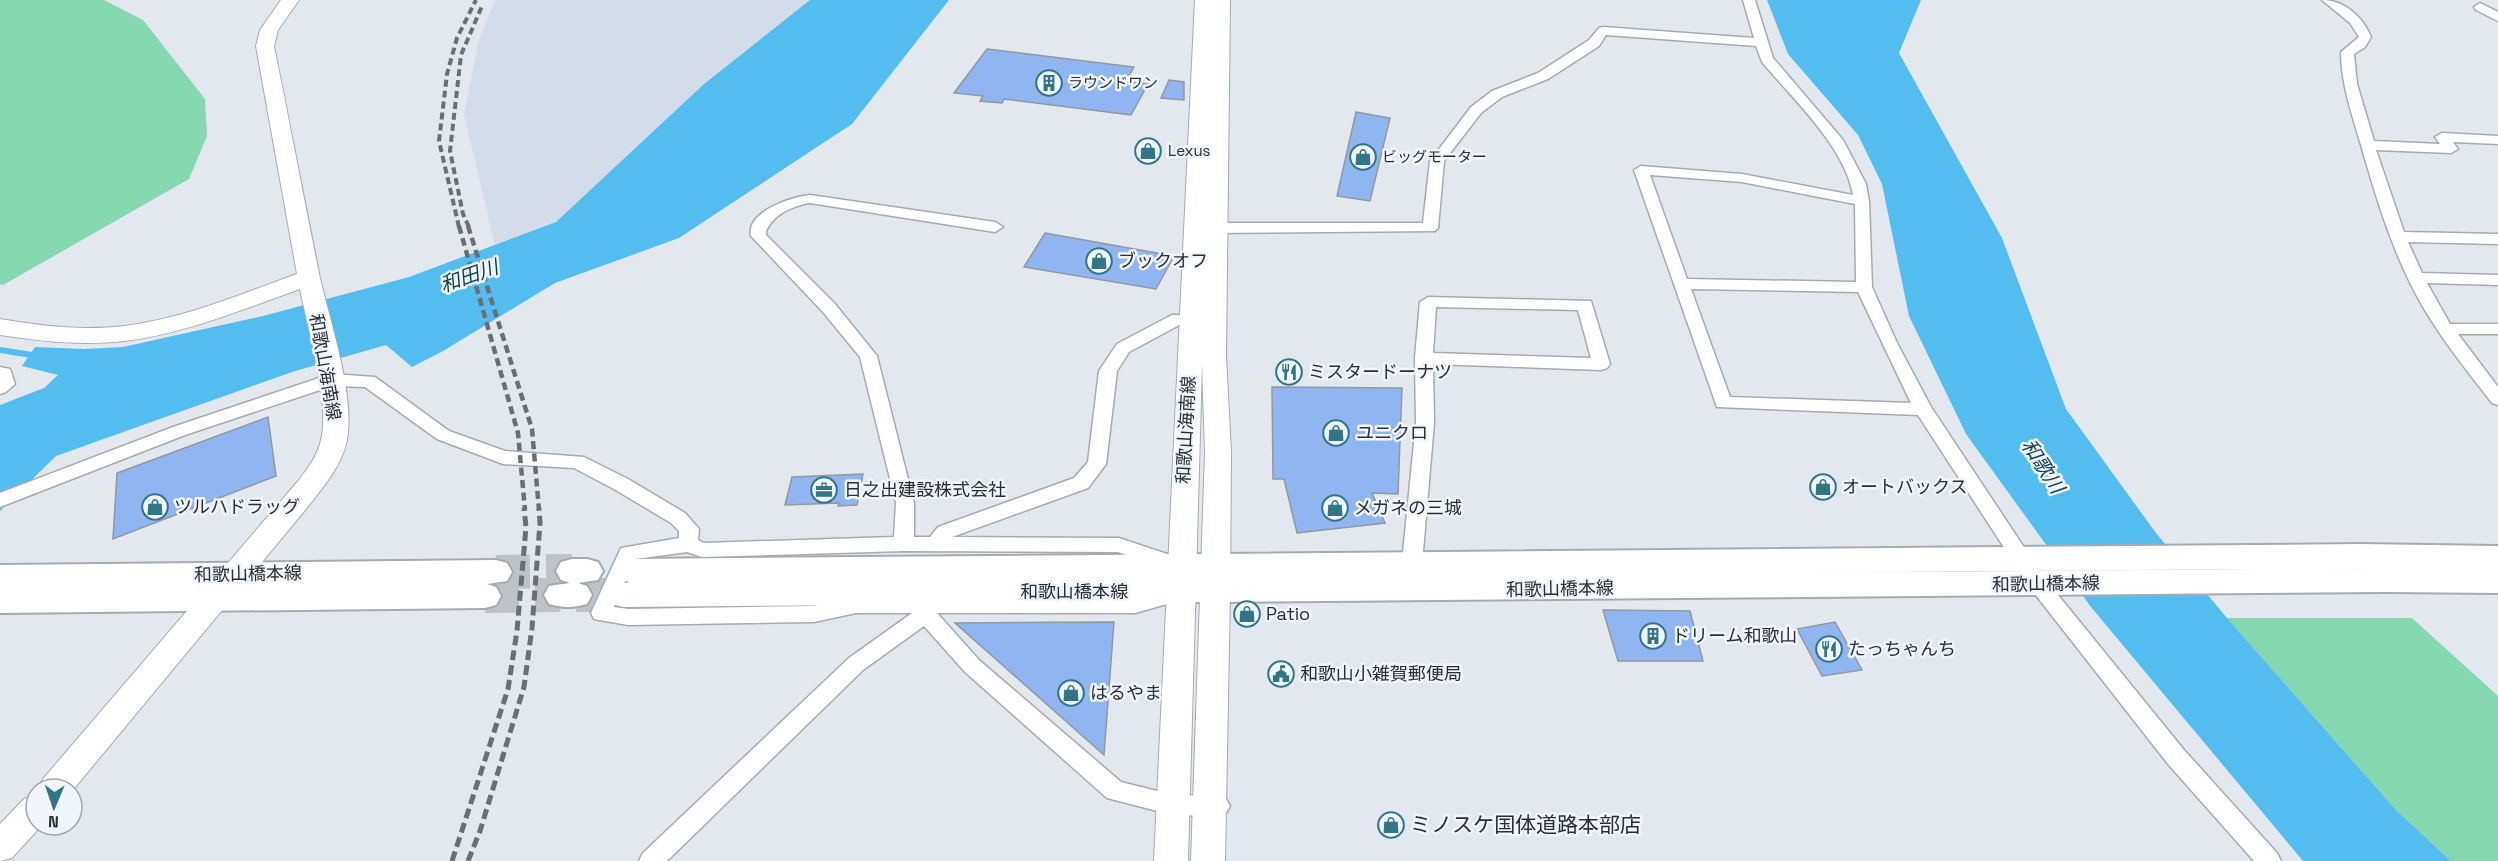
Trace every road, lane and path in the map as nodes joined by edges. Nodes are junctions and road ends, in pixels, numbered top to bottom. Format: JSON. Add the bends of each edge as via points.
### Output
{"nodes":[{"id":1,"x":290,"y":0,"type":"edge"},
{"id":2,"x":1204,"y":0,"type":"edge"},
{"id":3,"x":1221,"y":0,"type":"edge"},
{"id":4,"x":1749,"y":0,"type":"edge"},
{"id":5,"x":2328,"y":0,"type":"edge"},
{"id":6,"x":2480,"y":7,"type":"dead end"},
{"id":7,"x":2498,"y":17,"type":"edge"},
{"id":8,"x":1761,"y":42,"type":"junction"},
{"id":9,"x":2498,"y":140,"type":"edge"},
{"id":10,"x":2368,"y":145,"type":"junction"},
{"id":11,"x":1862,"y":201,"type":"junction"},
{"id":12,"x":995,"y":227,"type":"dead end"},
{"id":13,"x":1207,"y":228,"type":"junction"},
{"id":14,"x":2400,"y":237,"type":"junction"},
{"id":15,"x":2498,"y":239,"type":"edge"},
{"id":16,"x":2416,"y":278,"type":"junction"},
{"id":17,"x":2498,"y":280,"type":"edge"},
{"id":18,"x":1681,"y":284,"type":"junction"},
{"id":19,"x":310,"y":286,"type":"junction"},
{"id":20,"x":1864,"y":287,"type":"junction"},
{"id":21,"x":1191,"y":319,"type":"junction"},
{"id":22,"x":1215,"y":319,"type":"junction"},
{"id":23,"x":0,"y":327,"type":"edge"},
{"id":24,"x":2446,"y":329,"type":"junction"},
{"id":25,"x":2498,"y":329,"type":"edge"},
{"id":26,"x":1424,"y":358,"type":"junction"},
{"id":27,"x":0,"y":373,"type":"edge"},
{"id":28,"x":330,"y":376,"type":"junction"},
{"id":29,"x":0,"y":388,"type":"edge"},
{"id":30,"x":2498,"y":399,"type":"edge"},
{"id":31,"x":1923,"y":409,"type":"junction"},
{"id":32,"x":0,"y":500,"type":"edge"},
{"id":33,"x":688,"y":544,"type":"junction"},
{"id":34,"x":904,"y":544,"type":"junction"},
{"id":35,"x":934,"y":545,"type":"junction"},
{"id":36,"x":2498,"y":558,"type":"edge"},
{"id":37,"x":1412,"y":563,"type":"junction"},
{"id":38,"x":2038,"y":571,"type":"junction"},
{"id":39,"x":0,"y":577,"type":"edge"},
{"id":40,"x":1181,"y":579,"type":"junction"},
{"id":41,"x":1216,"y":579,"type":"junction"},
{"id":42,"x":2498,"y":581,"type":"edge"},
{"id":43,"x":627,"y":583,"type":"tunnel mouth"},
{"id":44,"x":490,"y":584,"type":"tunnel mouth"},
{"id":45,"x":226,"y":586,"type":"junction"},
{"id":46,"x":0,"y":600,"type":"edge"},
{"id":47,"x":926,"y":609,"type":"junction"},
{"id":48,"x":65,"y":777,"type":"edge"},
{"id":49,"x":1173,"y":805,"type":"junction"},
{"id":50,"x":1215,"y":806,"type":"junction"},
{"id":51,"x":24,"y":822,"type":"edge"},
{"id":52,"x":0,"y":848,"type":"edge"},
{"id":53,"x":651,"y":861,"type":"edge"},
{"id":54,"x":1171,"y":861,"type":"edge"},
{"id":55,"x":1208,"y":861,"type":"edge"},
{"id":56,"x":2269,"y":861,"type":"edge"}],
"edges":[{"from":1,"to":19,"type":"main road","name":"和歌山海南線","via":[[268,30],[265,46]]},
{"from":2,"to":13,"type":"main road","name":"和歌山海南線"},
{"from":3,"to":13,"type":"main road","name":"和歌山海南線"},
{"from":4,"to":8,"type":"street"},
{"from":5,"to":10,"type":"street","via":[[2353,19],[2365,37],[2347,52],[2346,72]]},
{"from":6,"to":7,"type":"street"},
{"from":8,"to":11,"type":"street","via":[[1767,59],[1838,143]]},
{"from":8,"to":13,"type":"street","via":[[1603,31],[1594,43],[1543,76],[1497,94],[1476,110],[1437,160],[1430,228]]},
{"from":9,"to":10,"type":"street","via":[[2442,137],[2451,149]]},
{"from":10,"to":14,"type":"street"},
{"from":11,"to":18,"type":"street","via":[[1742,178],[1641,170]]},
{"from":11,"to":20,"type":"street"},
{"from":12,"to":34,"type":"street","via":[[810,200],[780,209],[758,231],[868,356],[904,503]]},
{"from":13,"to":21,"type":"main road","name":"和歌山海南線"},
{"from":13,"to":22,"type":"main road","name":"和歌山海南線"},
{"from":14,"to":15,"type":"street"},
{"from":14,"to":16,"type":"street"},
{"from":16,"to":17,"type":"street"},
{"from":16,"to":24,"type":"street"},
{"from":18,"to":20,"type":"street"},
{"from":18,"to":31,"type":"street","via":[[1723,403]]},
{"from":19,"to":23,"type":"main road","via":[[140,332],[74,336]]},
{"from":19,"to":28,"type":"main road","name":"和歌山海南線"},
{"from":20,"to":31,"type":"street","via":[[1888,344]]},
{"from":21,"to":22,"type":"street"},
{"from":21,"to":35,"type":"street","via":[[1178,319],[1123,348],[1108,371],[1097,464],[1081,483],[945,532]]},
{"from":21,"to":40,"type":"main road","name":"和歌山海南線"},
{"from":22,"to":41,"type":"main road","name":"和歌山海南線"},
{"from":24,"to":25,"type":"street"},
{"from":24,"to":30,"type":"street"},
{"from":26,"to":26,"type":"street","via":[[1523,360],[1601,364],[1586,305],[1428,302]]},
{"from":26,"to":37,"type":"street","via":[[1425,423]]},
{"from":27,"to":29,"type":"street","via":[[4,374],[6,384]]},
{"from":28,"to":32,"type":"street","via":[[284,397],[179,430]]},
{"from":28,"to":33,"type":"street","via":[[369,381],[443,435],[503,457],[577,462],[678,518],[689,529]]},
{"from":28,"to":45,"type":"main road","name":"和歌山海南線","via":[[336,428],[333,444],[298,499]]},
{"from":31,"to":38,"type":"street"},
{"from":33,"to":34,"type":"street","via":[[702,550]]},
{"from":33,"to":47,"type":"street","via":[[628,553],[601,613],[628,617],[814,614],[856,605]]},
{"from":34,"to":35,"type":"street"},
{"from":35,"to":40,"type":"street","via":[[1119,544]]},
{"from":36,"to":38,"type":"main road","name":"和歌山橋本線","via":[[2361,556]]},
{"from":37,"to":38,"type":"main road","name":"和歌山橋本線"},
{"from":37,"to":41,"type":"main road","name":"和歌山橋本線"},
{"from":38,"to":41,"type":"main road","name":"和歌山橋本線"},
{"from":38,"to":42,"type":"main road","name":"和歌山橋本線"},
{"from":38,"to":56,"type":"street","via":[[2176,756]]},
{"from":39,"to":45,"type":"main road","name":"和歌山橋本線"},
{"from":40,"to":41,"type":"main road","name":"和歌山橋本線"},
{"from":40,"to":43,"type":"main road","name":"和歌山橋本線"},
{"from":40,"to":47,"type":"street","via":[[1135,605]]},
{"from":40,"to":49,"type":"main road","name":"和歌山海南線"},
{"from":41,"to":50,"type":"main road","name":"和歌山海南線"},
{"from":44,"to":45,"type":"main road","name":"和歌山橋本線"},
{"from":45,"to":46,"type":"main road","name":"和歌山橋本線"},
{"from":45,"to":48,"type":"main road","name":"和歌山海南線"},
{"from":47,"to":49,"type":"street","via":[[972,666],[1115,791]]},
{"from":47,"to":53,"type":"street","via":[[856,664]]},
{"from":49,"to":50,"type":"street"},
{"from":49,"to":54,"type":"main road","name":"和歌山海南線"},
{"from":50,"to":55,"type":"main road","name":"和歌山海南線"},
{"from":51,"to":52,"type":"main road"}]}
